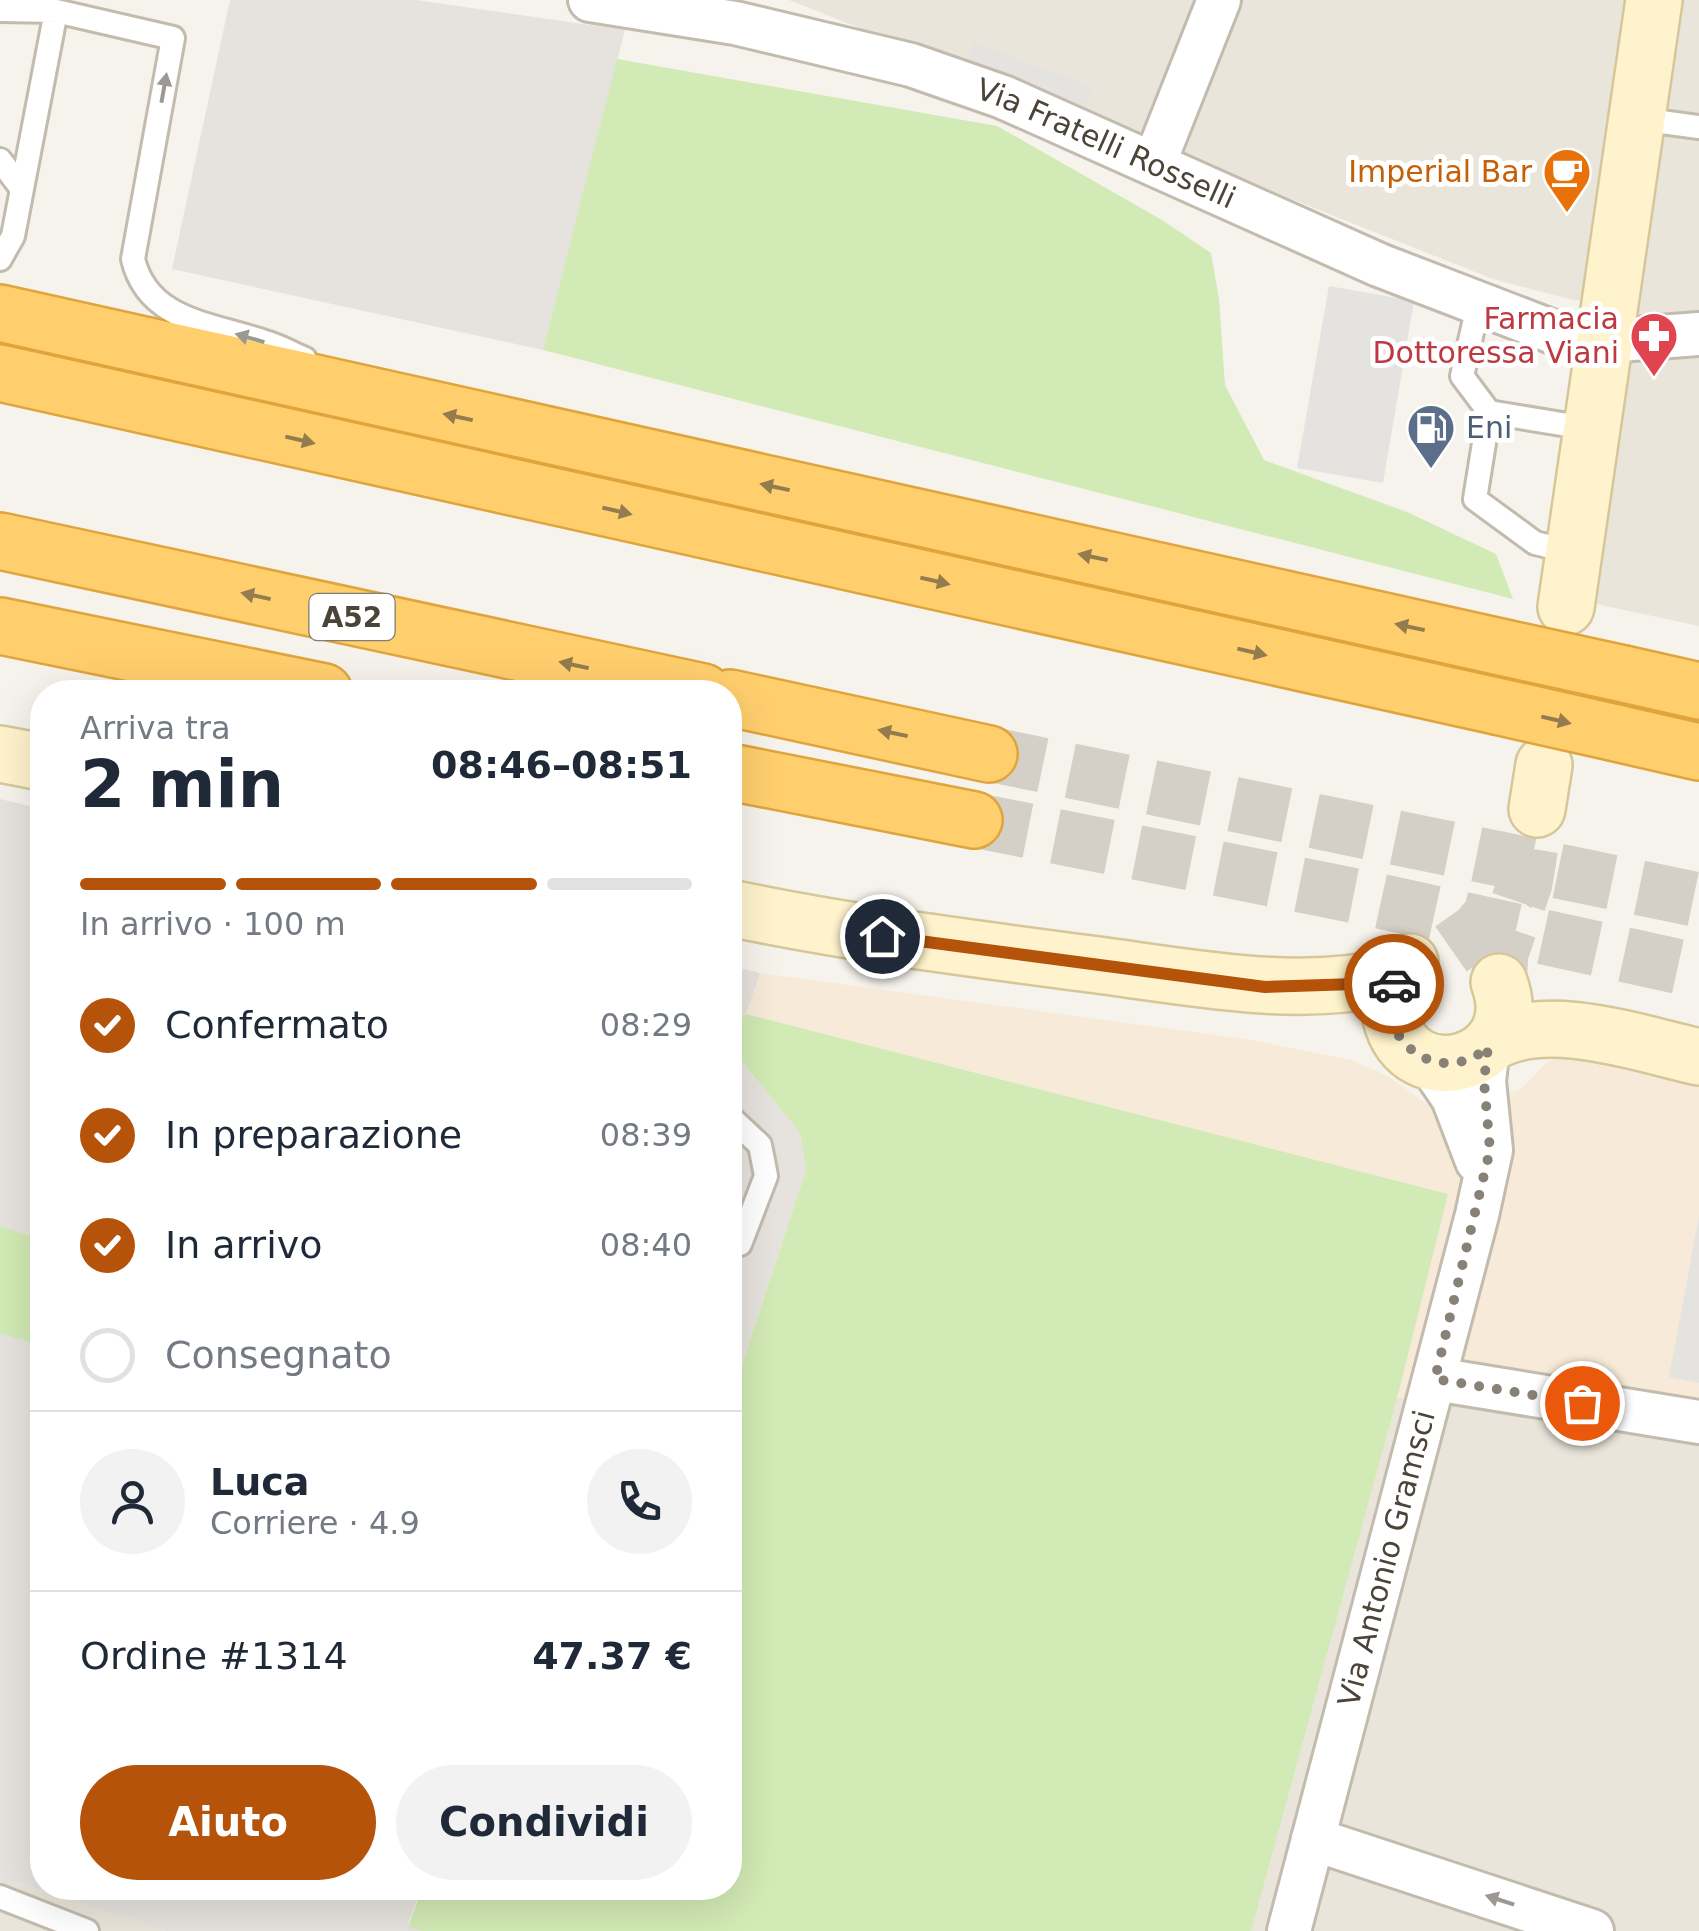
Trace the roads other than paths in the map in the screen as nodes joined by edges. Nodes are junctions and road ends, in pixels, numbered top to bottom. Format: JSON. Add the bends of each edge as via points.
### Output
{"nodes":[{"id":1,"x":590,"y":0,"type":"edge"},
{"id":2,"x":1654,"y":0,"type":"edge"},
{"id":3,"x":1215,"y":6,"type":"edge"},
{"id":4,"x":0,"y":10,"type":"edge"},
{"id":5,"x":56,"y":11,"type":"junction"},
{"id":6,"x":1639,"y":119,"type":"junction"},
{"id":7,"x":1699,"y":127,"type":"edge"},
{"id":8,"x":0,"y":160,"type":"edge"},
{"id":9,"x":1154,"y":164,"type":"junction"},
{"id":10,"x":22,"y":190,"type":"junction"},
{"id":11,"x":0,"y":259,"type":"edge"},
{"id":12,"x":1478,"y":306,"type":"junction"},
{"id":13,"x":0,"y":313,"type":"edge"},
{"id":14,"x":1699,"y":334,"type":"edge"},
{"id":15,"x":1606,"y":342,"type":"junction"},
{"id":16,"x":0,"y":373,"type":"edge"},
{"id":17,"x":0,"y":396,"type":"edge"},
{"id":18,"x":404,"y":405,"type":"junction"},
{"id":19,"x":1488,"y":412,"type":"junction"},
{"id":20,"x":228,"y":424,"type":"junction"},
{"id":21,"x":1592,"y":429,"type":"junction"},
{"id":22,"x":0,"y":541,"type":"edge"},
{"id":23,"x":1573,"y":552,"type":"junction"},
{"id":24,"x":1566,"y":607,"type":"dead end"},
{"id":25,"x":0,"y":626,"type":"edge"},
{"id":26,"x":0,"y":636,"type":"edge"},
{"id":27,"x":114,"y":651,"type":"junction"},
{"id":28,"x":263,"y":680,"type":"edge"},
{"id":29,"x":647,"y":680,"type":"edge"},
{"id":30,"x":1699,"y":690,"type":"edge"},
{"id":31,"x":742,"y":701,"type":"edge"},
{"id":32,"x":1699,"y":752,"type":"edge"},
{"id":33,"x":0,"y":754,"type":"edge"},
{"id":34,"x":989,"y":754,"type":"tunnel mouth"},
{"id":35,"x":30,"y":760,"type":"edge"},
{"id":36,"x":742,"y":774,"type":"edge"},
{"id":37,"x":974,"y":820,"type":"tunnel mouth"},
{"id":38,"x":742,"y":914,"type":"edge"},
{"id":39,"x":1265,"y":987,"type":"junction"},
{"id":40,"x":1496,"y":1016,"type":"junction"},
{"id":41,"x":1412,"y":1047,"type":"junction"},
{"id":42,"x":1699,"y":1057,"type":"edge"},
{"id":43,"x":742,"y":1128,"type":"edge"},
{"id":44,"x":1483,"y":1186,"type":"junction"},
{"id":45,"x":742,"y":1239,"type":"edge"},
{"id":46,"x":1435,"y":1379,"type":"junction"},
{"id":47,"x":1699,"y":1422,"type":"edge"},
{"id":48,"x":1313,"y":1839,"type":"junction"},
{"id":49,"x":0,"y":1897,"type":"edge"},
{"id":50,"x":88,"y":1931,"type":"edge"},
{"id":51,"x":1289,"y":1931,"type":"edge"},
{"id":52,"x":1592,"y":1931,"type":"edge"}],
"edges":[{"from":1,"to":9,"type":"street","name":"Via Fratelli Rosselli","via":[[735,23],[910,66],[1003,97]]},
{"from":2,"to":6,"type":"street"},
{"from":3,"to":9,"type":"street"},
{"from":4,"to":5,"type":"lane"},
{"from":5,"to":10,"type":"lane"},
{"from":18,"to":5,"type":"lane","one_way":true,"via":[[270,344],[192,320],[150,295],[133,259],[174,38]]},
{"from":6,"to":7,"type":"lane"},
{"from":6,"to":15,"type":"street"},
{"from":8,"to":10,"type":"lane"},
{"from":9,"to":12,"type":"street","name":"Via Fratelli Rosselli"},
{"from":10,"to":11,"type":"lane","via":[[13,236]]},
{"from":12,"to":15,"type":"street","name":"Via Fratelli Rosselli"},
{"from":12,"to":19,"type":"lane","via":[[1462,376]]},
{"from":13,"to":18,"type":"highway"},
{"from":14,"to":15,"type":"street","name":"Via Fratelli Rosselli"},
{"from":15,"to":21,"type":"street"},
{"from":16,"to":20,"type":"highway"},
{"from":17,"to":20,"type":"highway"},
{"from":30,"to":18,"type":"highway","one_way":true,"bridge":true},
{"from":19,"to":21,"type":"lane"},
{"from":19,"to":23,"type":"lane","via":[[1475,498],[1535,543]]},
{"from":20,"to":32,"type":"highway","one_way":true,"bridge":true},
{"from":21,"to":23,"type":"street"},
{"from":29,"to":22,"type":"highway","number":"A52","one_way":true},
{"from":23,"to":24,"type":"street"},
{"from":25,"to":27,"type":"highway"},
{"from":26,"to":27,"type":"highway"},
{"from":27,"to":28,"type":"highway"},
{"from":34,"to":31,"type":"highway","one_way":true},
{"from":33,"to":35,"type":"street"},
{"from":36,"to":37,"type":"highway"},
{"from":38,"to":39,"type":"street"},
{"from":39,"to":41,"type":"street","via":[[1363,1019]]},
{"from":39,"to":41,"type":"street","via":[[1355,984],[1404,969],[1389,1002]]},
{"from":40,"to":41,"type":"street","via":[[1464,1062],[1447,1064]]},
{"from":40,"to":42,"type":"street","via":[[1506,1034],[1590,1033]]},
{"from":40,"to":44,"type":"street","name":"Via Antonio Gramsci","via":[[1484,1081],[1490,1150]]},
{"from":41,"to":44,"type":"street","via":[[1463,1120]]},
{"from":43,"to":45,"type":"lane","via":[[760,1145],[766,1176]]},
{"from":44,"to":46,"type":"street","name":"Via Antonio Gramsci"},
{"from":46,"to":47,"type":"street"},
{"from":46,"to":48,"type":"street","name":"Via Antonio Gramsci"},
{"from":48,"to":51,"type":"street","name":"Via Antonio Gramsci"},
{"from":52,"to":48,"type":"street","one_way":true},
{"from":49,"to":50,"type":"lane"}]}
